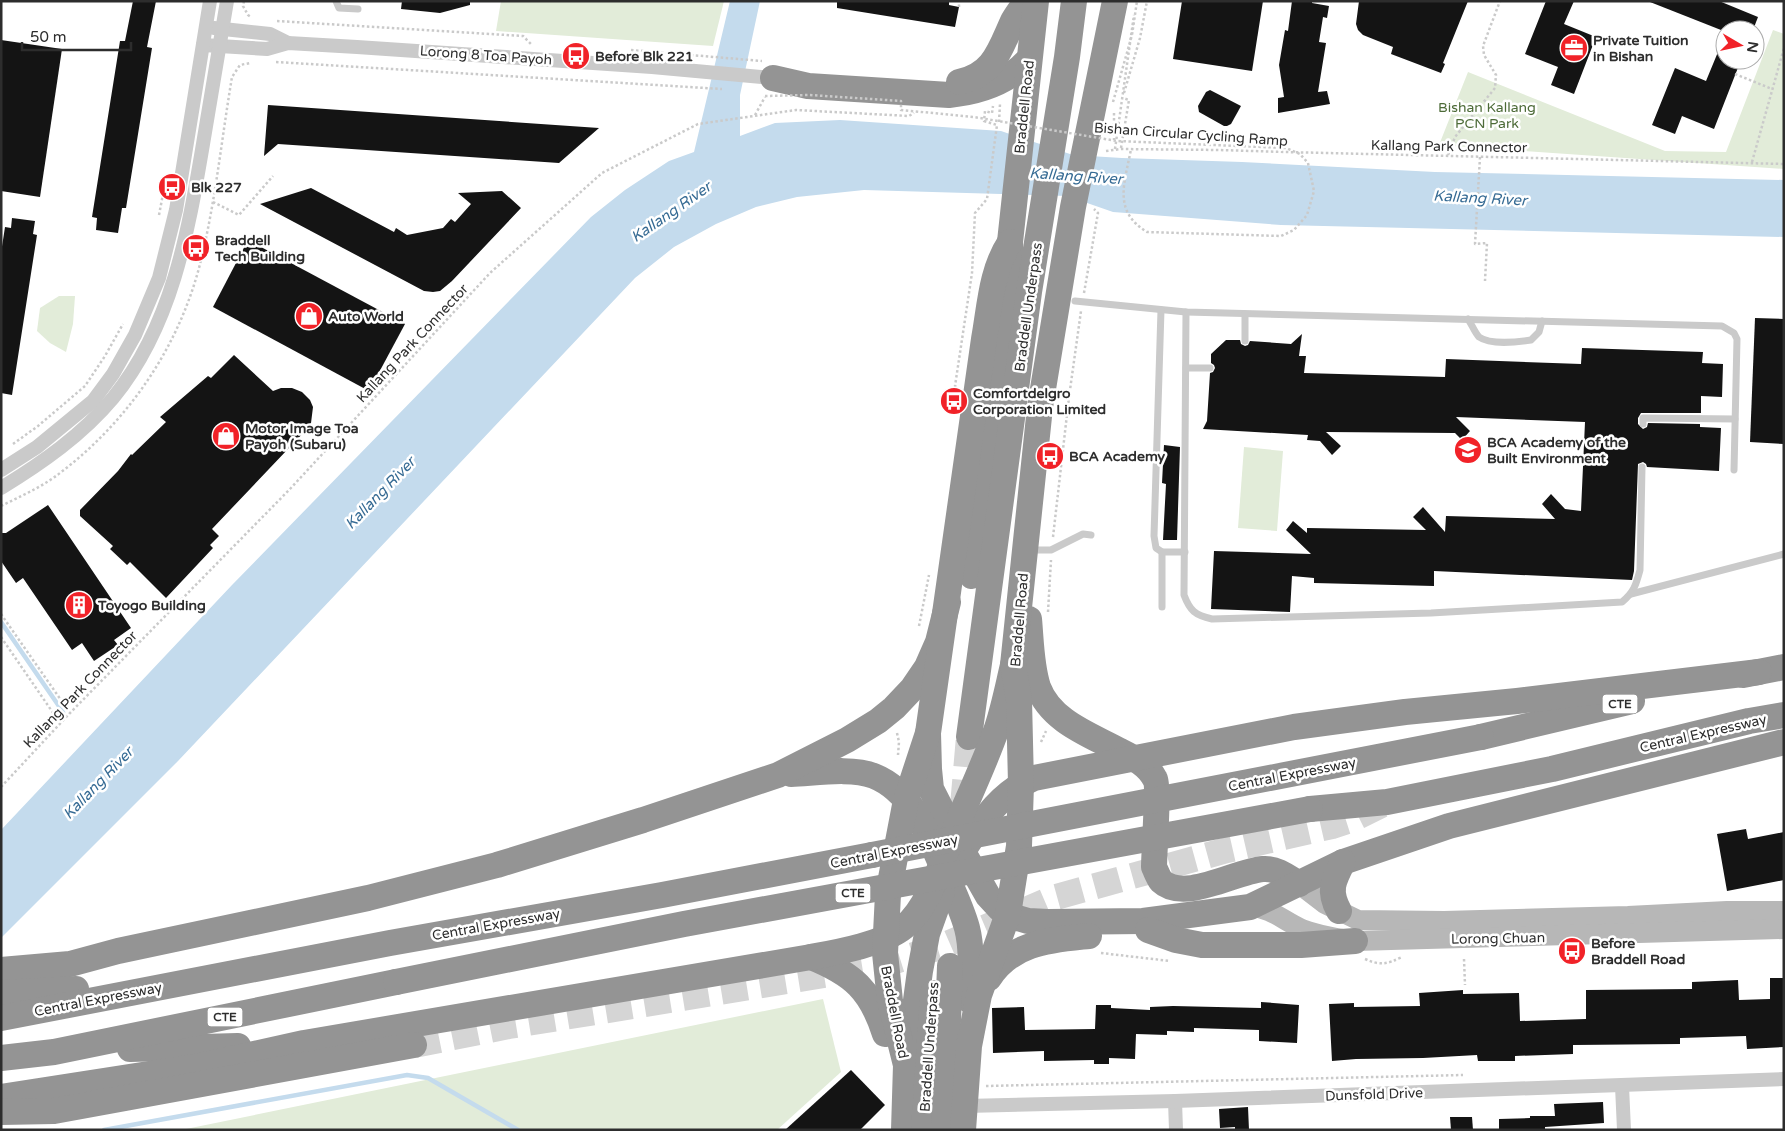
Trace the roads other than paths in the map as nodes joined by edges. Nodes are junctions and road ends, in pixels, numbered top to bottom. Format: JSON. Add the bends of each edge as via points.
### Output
{"nodes":[{"id":1,"x":210,"y":1,"type":"edge"},
{"id":2,"x":227,"y":1,"type":"edge"},
{"id":3,"x":336,"y":1,"type":"edge"},
{"id":4,"x":1026,"y":1,"type":"edge"},
{"id":5,"x":1036,"y":1,"type":"edge"},
{"id":6,"x":1074,"y":1,"type":"edge"},
{"id":7,"x":1082,"y":1,"type":"edge"},
{"id":8,"x":1115,"y":1,"type":"edge"},
{"id":9,"x":358,"y":9,"type":"dead end"},
{"id":10,"x":206,"y":27,"type":"junction"},
{"id":11,"x":222,"y":29,"type":"junction"},
{"id":12,"x":288,"y":43,"type":"junction"},
{"id":13,"x":203,"y":45,"type":"junction"},
{"id":14,"x":219,"y":46,"type":"junction"},
{"id":15,"x":1067,"y":57,"type":"junction"},
{"id":16,"x":1029,"y":59,"type":"junction"},
{"id":17,"x":763,"y":78,"type":"joint"},
{"id":18,"x":894,"y":91,"type":"junction"},
{"id":19,"x":1010,"y":242,"type":"junction"},
{"id":20,"x":154,"y":291,"type":"junction"},
{"id":21,"x":169,"y":297,"type":"junction"},
{"id":22,"x":1078,"y":302,"type":"road end"},
{"id":23,"x":1161,"y":310,"type":"junction"},
{"id":24,"x":1186,"y":312,"type":"junction"},
{"id":25,"x":1245,"y":314,"type":"junction"},
{"id":26,"x":1468,"y":320,"type":"junction"},
{"id":27,"x":1542,"y":321,"type":"junction"},
{"id":28,"x":1245,"y":341,"type":"dead end"},
{"id":29,"x":1186,"y":368,"type":"junction"},
{"id":30,"x":1210,"y":368,"type":"dead end"},
{"id":31,"x":1735,"y":419,"type":"junction"},
{"id":32,"x":1643,"y":424,"type":"dead end"},
{"id":33,"x":1642,"y":467,"type":"dead end"},
{"id":34,"x":1,"y":470,"type":"edge"},
{"id":35,"x":1734,"y":470,"type":"dead end"},
{"id":36,"x":1,"y":488,"type":"edge"},
{"id":37,"x":1091,"y":535,"type":"dead end"},
{"id":38,"x":1162,"y":552,"type":"junction"},
{"id":39,"x":1185,"y":552,"type":"junction"},
{"id":40,"x":1784,"y":554,"type":"edge"},
{"id":41,"x":1023,"y":559,"type":"junction"},
{"id":42,"x":1631,"y":594,"type":"junction"},
{"id":43,"x":948,"y":602,"type":"junction"},
{"id":44,"x":1162,"y":606,"type":"dead end"},
{"id":45,"x":1013,"y":665,"type":"junction"},
{"id":46,"x":1772,"y":669,"type":"edge"},
{"id":47,"x":1784,"y":714,"type":"edge"},
{"id":48,"x":949,"y":735,"type":"junction"},
{"id":49,"x":1784,"y":742,"type":"edge"},
{"id":50,"x":1134,"y":758,"type":"junction"},
{"id":51,"x":778,"y":775,"type":"junction"},
{"id":52,"x":1020,"y":784,"type":"junction"},
{"id":53,"x":906,"y":800,"type":"junction"},
{"id":54,"x":951,"y":856,"type":"junction"},
{"id":55,"x":1343,"y":862,"type":"junction"},
{"id":56,"x":1299,"y":884,"type":"junction"},
{"id":57,"x":1250,"y":907,"type":"junction"},
{"id":58,"x":1338,"y":911,"type":"junction"},
{"id":59,"x":1784,"y":911,"type":"edge"},
{"id":60,"x":1008,"y":914,"type":"junction"},
{"id":61,"x":1784,"y":929,"type":"edge"},
{"id":62,"x":967,"y":930,"type":"junction"},
{"id":63,"x":1148,"y":930,"type":"junction"},
{"id":64,"x":927,"y":934,"type":"junction"},
{"id":65,"x":885,"y":938,"type":"junction"},
{"id":66,"x":1355,"y":941,"type":"junction"},
{"id":67,"x":811,"y":957,"type":"junction"},
{"id":68,"x":12,"y":963,"type":"edge"},
{"id":69,"x":979,"y":995,"type":"junction"},
{"id":70,"x":2,"y":1009,"type":"edge"},
{"id":71,"x":304,"y":1043,"type":"junction"},
{"id":72,"x":414,"y":1045,"type":"tunnel mouth"},
{"id":73,"x":969,"y":1046,"type":"junction"},
{"id":74,"x":54,"y":1052,"type":"junction"},
{"id":75,"x":1,"y":1058,"type":"edge"},
{"id":76,"x":906,"y":1074,"type":"junction"},
{"id":77,"x":1784,"y":1079,"type":"edge"},
{"id":78,"x":1622,"y":1086,"type":"junction"},
{"id":79,"x":1,"y":1097,"type":"edge"},
{"id":80,"x":1175,"y":1101,"type":"junction"},
{"id":81,"x":1,"y":1112,"type":"edge"},
{"id":82,"x":970,"y":1114,"type":"edge"},
{"id":83,"x":904,"y":1121,"type":"edge"},
{"id":84,"x":924,"y":1130,"type":"edge"},
{"id":85,"x":944,"y":1130,"type":"edge"},
{"id":86,"x":1176,"y":1130,"type":"edge"},
{"id":87,"x":1624,"y":1130,"type":"edge"}],
"edges":[{"from":1,"to":10,"type":"street"},
{"from":2,"to":11,"type":"street"},
{"from":3,"to":9,"type":"lane","via":[[340,8]]},
{"from":4,"to":18,"type":"highway","via":[[991,66],[977,76],[967,81]]},
{"from":5,"to":16,"type":"highway","name":"Braddell Road"},
{"from":6,"to":15,"type":"highway"},
{"from":7,"to":15,"type":"highway"},
{"from":8,"to":41,"type":"highway","name":"Braddell Road","via":[[1087,138],[1086,210],[1037,427]]},
{"from":10,"to":11,"type":"street","name":"Lorong 8 Toa Payoh"},
{"from":10,"to":13,"type":"street"},
{"from":11,"to":12,"type":"street","name":"Lorong 8 Toa Payoh","via":[[270,34]]},
{"from":11,"to":14,"type":"street"},
{"from":12,"to":14,"type":"street","name":"Lorong 8 Toa Payoh","via":[[267,49]]},
{"from":12,"to":17,"type":"street","name":"Lorong 8 Toa Payoh","via":[[458,53]]},
{"from":13,"to":14,"type":"street","name":"Lorong 8 Toa Payoh"},
{"from":13,"to":20,"type":"street","via":[[176,210]]},
{"from":14,"to":21,"type":"street","via":[[194,199]]},
{"from":15,"to":48,"type":"highway","name":"Braddell Underpass","via":[[1029,292]]},
{"from":16,"to":18,"type":"highway","via":[[1000,82],[971,92],[941,95]]},
{"from":16,"to":19,"type":"highway","name":"Braddell Road","via":[[1006,125],[1014,202]]},
{"from":17,"to":18,"type":"highway","via":[[808,86]]},
{"from":19,"to":43,"type":"highway","name":"Braddell Road","via":[[1000,257],[995,274]]},
{"from":19,"to":48,"type":"highway","name":"Braddell Underpass","via":[[1011,280]]},
{"from":20,"to":21,"type":"lane"},
{"from":20,"to":34,"type":"street","via":[[119,364],[93,401],[37,447]]},
{"from":21,"to":36,"type":"street","via":[[149,342],[113,397],[83,430],[47,459]]},
{"from":22,"to":23,"type":"lane"},
{"from":23,"to":24,"type":"lane"},
{"from":23,"to":38,"type":"lane","via":[[1154,536],[1156,548]]},
{"from":24,"to":25,"type":"lane"},
{"from":24,"to":29,"type":"lane"},
{"from":25,"to":26,"type":"lane"},
{"from":25,"to":28,"type":"lane"},
{"from":26,"to":27,"type":"lane"},
{"from":26,"to":27,"type":"lane","via":[[1479,336],[1488,341],[1515,342],[1531,340],[1539,332]]},
{"from":27,"to":31,"type":"lane","via":[[1727,328],[1737,339]]},
{"from":29,"to":30,"type":"lane"},
{"from":29,"to":39,"type":"lane"},
{"from":31,"to":32,"type":"lane","via":[[1643,418]]},
{"from":31,"to":35,"type":"lane"},
{"from":33,"to":42,"type":"lane","via":[[1640,570]]},
{"from":37,"to":41,"type":"lane","via":[[1083,534],[1052,550]]},
{"from":38,"to":39,"type":"lane"},
{"from":38,"to":44,"type":"lane"},
{"from":39,"to":42,"type":"lane","via":[[1184,595],[1188,606],[1198,616],[1212,619],[1431,614],[1622,602]]},
{"from":40,"to":42,"type":"lane"},
{"from":41,"to":45,"type":"highway","name":"Braddell Road"},
{"from":41,"to":50,"type":"highway","via":[[1035,674],[1041,694],[1064,720]]},
{"from":43,"to":48,"type":"highway","name":"Braddell Road"},
{"from":43,"to":51,"type":"highway","via":[[933,654],[920,679],[899,703],[847,740]]},
{"from":45,"to":52,"type":"highway","name":"Braddell Road","via":[[1018,700]]},
{"from":45,"to":54,"type":"highway","via":[[998,726]]},
{"from":46,"to":50,"type":"highway","via":[[1294,727]]},
{"from":46,"to":70,"type":"highway","name":"Central Expressway","number":"CTE","bridge":true,"via":[[1481,737],[853,859],[174,983]]},
{"from":47,"to":74,"type":"highway","name":"Central Expressway","number":"CTE","bridge":true,"via":[[1552,769],[1387,802],[1310,809],[694,923]]},
{"from":48,"to":53,"type":"highway","name":"Braddell Road"},
{"from":48,"to":54,"type":"highway","via":[[929,770],[931,789]]},
{"from":49,"to":55,"type":"highway","via":[[1449,826]]},
{"from":50,"to":52,"type":"highway","via":[[1034,778]]},
{"from":50,"to":56,"type":"highway","via":[[1157,781],[1154,867],[1165,884],[1178,888],[1196,887],[1263,869],[1280,872]]},
{"from":51,"to":53,"type":"highway","via":[[838,771],[873,776],[894,788]]},
{"from":51,"to":68,"type":"highway","via":[[497,865],[368,898],[118,951],[88,950]]},
{"from":52,"to":54,"type":"highway","via":[[1001,799]]},
{"from":52,"to":60,"type":"highway","name":"Braddell Road","via":[[1019,846]]},
{"from":53,"to":54,"type":"highway"},
{"from":53,"to":65,"type":"highway","name":"Braddell Road","via":[[892,870]]},
{"from":54,"to":60,"type":"highway"},
{"from":54,"to":62,"type":"highway","via":[[957,899]]},
{"from":54,"to":64,"type":"highway"},
{"from":54,"to":65,"type":"highway","via":[[912,919]]},
{"from":55,"to":56,"type":"highway"},
{"from":55,"to":58,"type":"highway","via":[[1332,889]]},
{"from":56,"to":57,"type":"highway"},
{"from":56,"to":58,"type":"main road","name":"Lorong Chuan"},
{"from":57,"to":60,"type":"highway","via":[[1143,920],[1048,922],[1028,921]]},
{"from":57,"to":63,"type":"highway","via":[[1246,912],[1190,925]]},
{"from":57,"to":66,"type":"main road","name":"Lorong Chuan","via":[[1272,911],[1283,920],[1322,936]]},
{"from":58,"to":59,"type":"main road","name":"Lorong Chuan","via":[[1358,920],[1434,921],[1727,910]]},
{"from":60,"to":69,"type":"highway","name":"Braddell Road"},
{"from":61,"to":66,"type":"main road","name":"Lorong Chuan"},
{"from":62,"to":64,"type":"highway","via":[[956,924],[943,925]]},
{"from":62,"to":73,"type":"highway","via":[[970,956]]},
{"from":63,"to":66,"type":"highway","via":[[1202,945],[1301,945]]},
{"from":63,"to":69,"type":"highway","via":[[1028,945],[1007,957]]},
{"from":64,"to":76,"type":"highway"},
{"from":65,"to":67,"type":"highway"},
{"from":65,"to":76,"type":"highway","name":"Braddell Road","via":[[888,984]]},
{"from":67,"to":71,"type":"highway"},
{"from":67,"to":83,"type":"highway","via":[[843,972],[871,1000],[890,1051]]},
{"from":69,"to":73,"type":"highway","name":"Braddell Road"},
{"from":71,"to":74,"type":"highway"},
{"from":71,"to":79,"type":"highway","via":[[200,1066]]},
{"from":72,"to":81,"type":"highway","via":[[54,1111]]},
{"from":73,"to":82,"type":"highway","name":"Braddell Road"},
{"from":74,"to":75,"type":"highway","name":"Central Expressway","number":"CTE"},
{"from":76,"to":83,"type":"highway","name":"Braddell Road"},
{"from":77,"to":78,"type":"street","name":"Dunsfold Drive"},
{"from":78,"to":80,"type":"street","name":"Dunsfold Drive"},
{"from":78,"to":87,"type":"street"},
{"from":80,"to":82,"type":"street","name":"Dunsfold Drive"},
{"from":80,"to":86,"type":"street"},
{"from":84,"to":85,"type":"highway","name":"Braddell Underpass","via":[[943,965]]}]}
